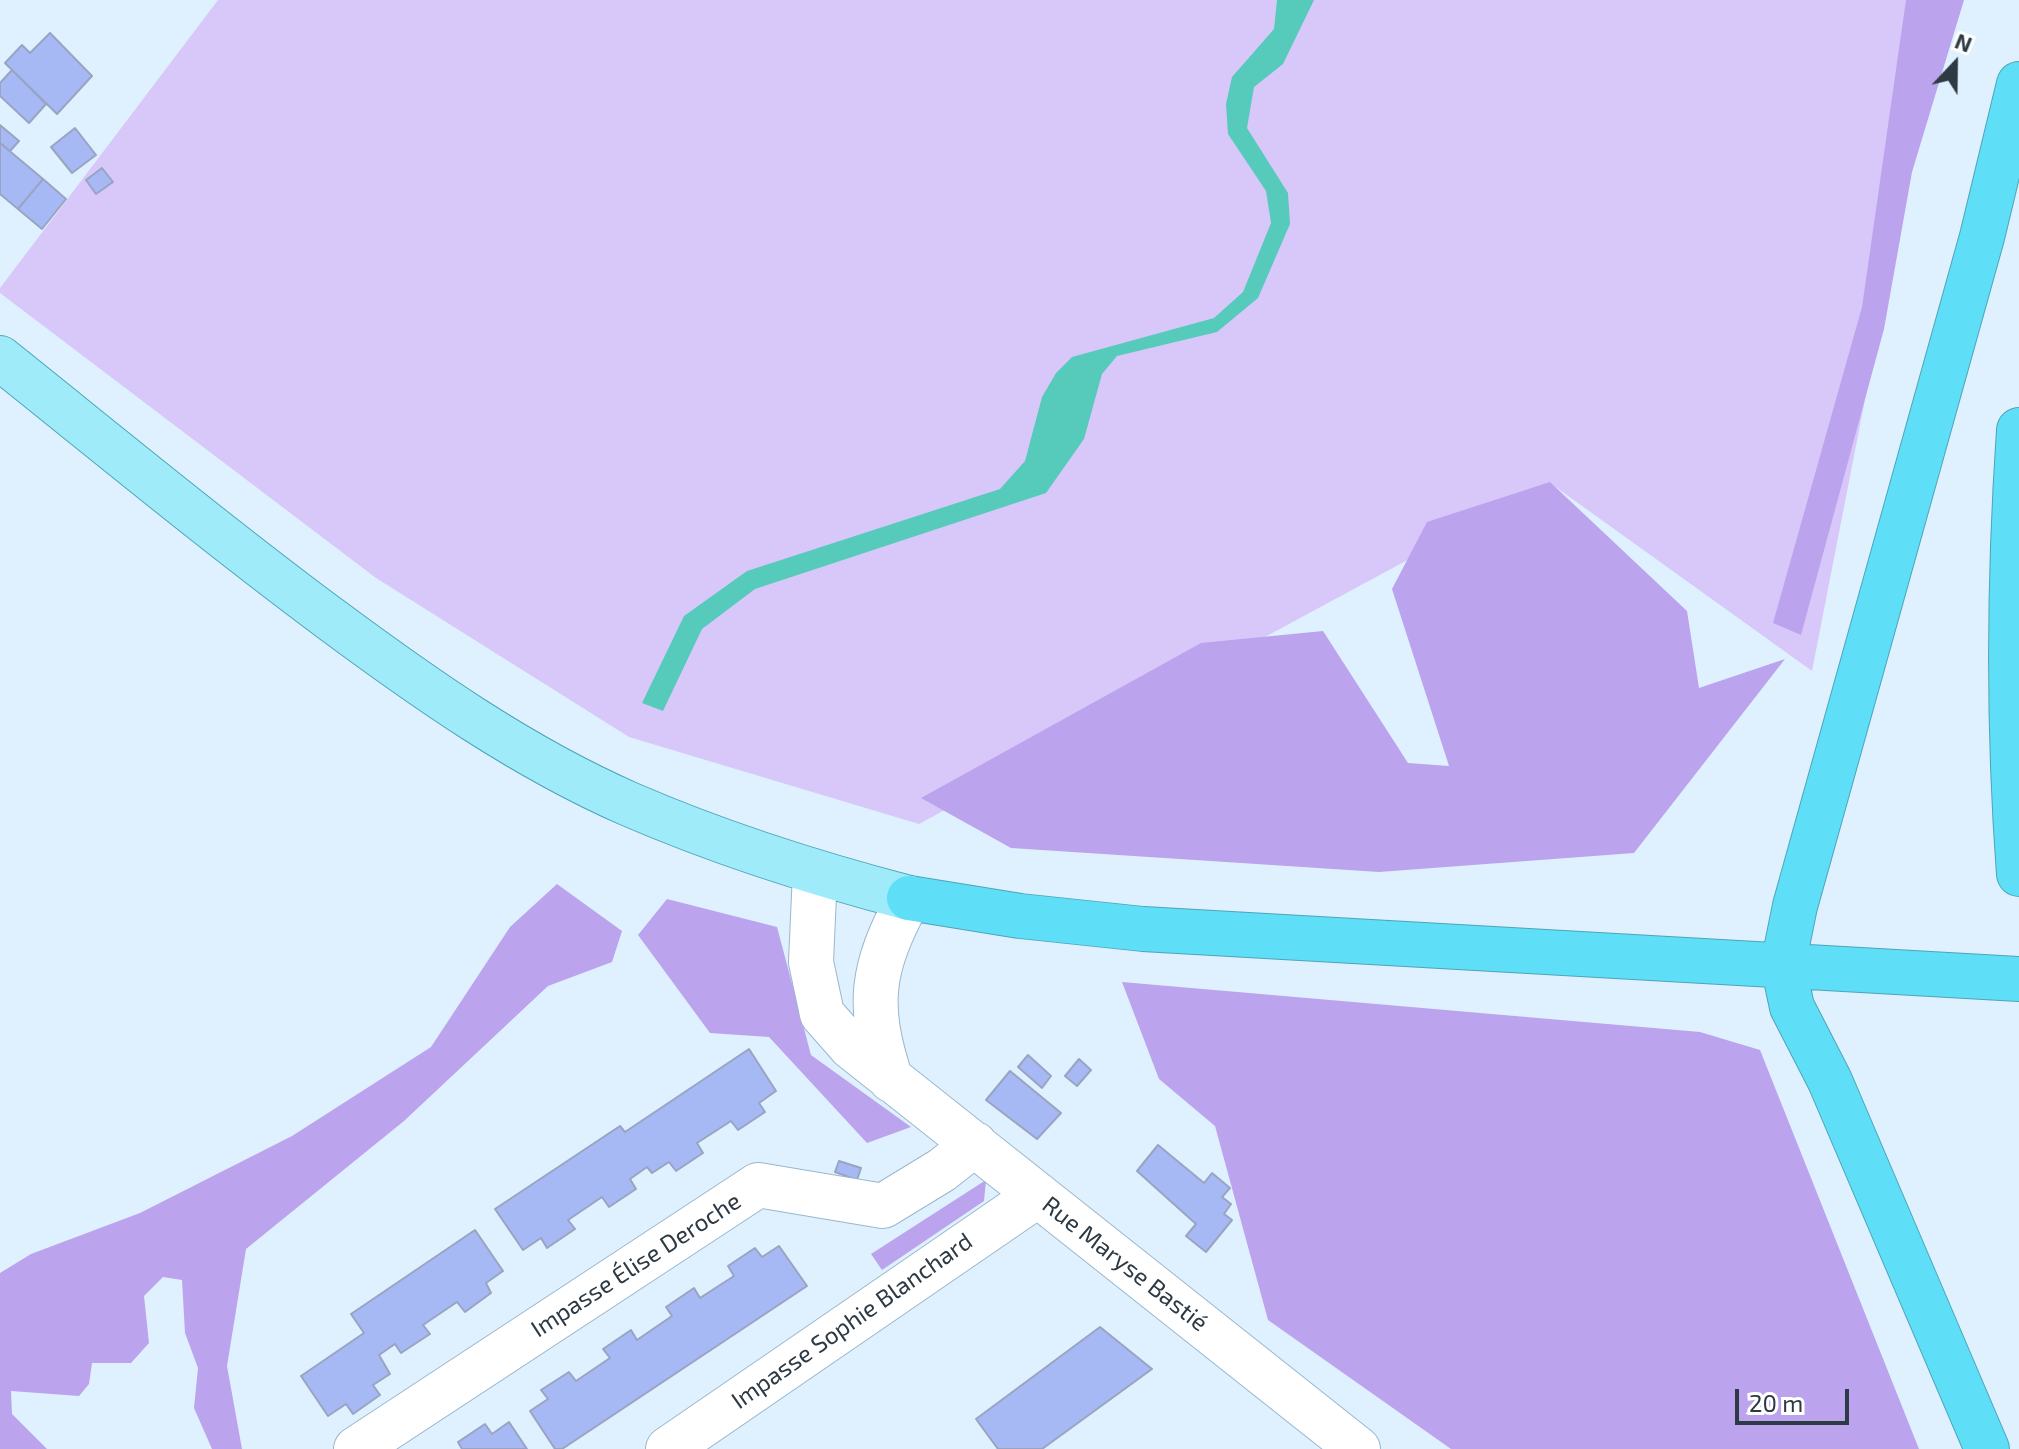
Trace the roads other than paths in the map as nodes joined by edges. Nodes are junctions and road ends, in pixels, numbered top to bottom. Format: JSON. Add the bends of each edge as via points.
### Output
{"nodes":[{"id":1,"x":2019,"y":84,"type":"edge"},
{"id":2,"x":0,"y":358,"type":"edge"},
{"id":3,"x":2019,"y":430,"type":"edge"},
{"id":4,"x":815,"y":873,"type":"junction"},
{"id":5,"x":2019,"y":874,"type":"edge"},
{"id":6,"x":909,"y":898,"type":"junction"},
{"id":7,"x":1783,"y":965,"type":"junction"},
{"id":8,"x":2019,"y":979,"type":"edge"},
{"id":9,"x":891,"y":1080,"type":"junction"},
{"id":10,"x":975,"y":1144,"type":"junction"},
{"id":11,"x":1038,"y":1195,"type":"junction"},
{"id":12,"x":356,"y":1449,"type":"edge"},
{"id":13,"x":668,"y":1449,"type":"edge"},
{"id":14,"x":1358,"y":1449,"type":"edge"},
{"id":15,"x":1987,"y":1449,"type":"edge"}],
"edges":[{"from":1,"to":7,"type":"highway"},
{"from":2,"to":4,"type":"main road","via":[[388,662],[526,750],[628,803]]},
{"from":3,"to":5,"type":"highway","via":[[2014,590]]},
{"from":4,"to":6,"type":"main road"},
{"from":4,"to":9,"type":"street","name":"Rue Maryse Bastié","via":[[811,962],[822,1014]]},
{"from":6,"to":7,"type":"highway","via":[[1143,929]]},
{"from":6,"to":9,"type":"street","via":[[892,929],[873,989],[876,1034]]},
{"from":7,"to":8,"type":"highway"},
{"from":7,"to":15,"type":"highway","via":[[1792,1007],[1830,1081]]},
{"from":9,"to":10,"type":"street","name":"Rue Maryse Bastié"},
{"from":10,"to":11,"type":"street","name":"Rue Maryse Bastié"},
{"from":10,"to":12,"type":"street","name":"Impasse Élise Deroche","via":[[883,1206],[758,1185]]},
{"from":11,"to":13,"type":"street","name":"Impasse Sophie Blanchard"},
{"from":11,"to":14,"type":"street","name":"Rue Maryse Bastié"}]}
